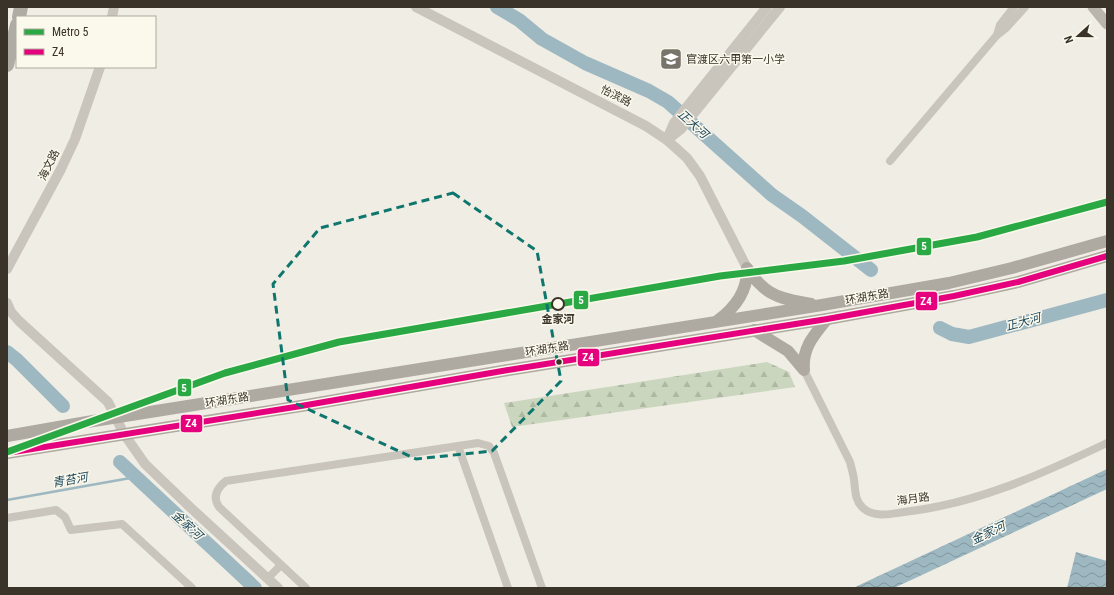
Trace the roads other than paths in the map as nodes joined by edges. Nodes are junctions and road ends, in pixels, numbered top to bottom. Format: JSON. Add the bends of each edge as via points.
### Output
{"nodes":[{"id":1,"x":416,"y":7,"type":"edge"},
{"id":2,"x":767,"y":7,"type":"edge"},
{"id":3,"x":780,"y":7,"type":"edge"},
{"id":4,"x":1014,"y":7,"type":"edge"},
{"id":5,"x":1025,"y":7,"type":"edge"},
{"id":6,"x":1093,"y":7,"type":"edge"},
{"id":7,"x":1107,"y":24,"type":"edge"},
{"id":8,"x":16,"y":29,"type":"edge"},
{"id":9,"x":997,"y":35,"type":"junction"},
{"id":10,"x":7,"y":65,"type":"edge"},
{"id":11,"x":100,"y":68,"type":"edge"},
{"id":12,"x":691,"y":109,"type":"junction"},
{"id":13,"x":667,"y":140,"type":"junction"},
{"id":14,"x":890,"y":161,"type":"dead end"},
{"id":15,"x":1107,"y":241,"type":"edge"},
{"id":16,"x":1107,"y":256,"type":"edge"},
{"id":17,"x":747,"y":268,"type":"junction"},
{"id":18,"x":7,"y":269,"type":"edge"},
{"id":19,"x":7,"y":303,"type":"edge"},
{"id":20,"x":822,"y":305,"type":"junction"},
{"id":21,"x":827,"y":319,"type":"junction"},
{"id":22,"x":716,"y":322,"type":"junction"},
{"id":23,"x":754,"y":330,"type":"junction"},
{"id":24,"x":804,"y":370,"type":"junction"},
{"id":25,"x":117,"y":418,"type":"junction"},
{"id":26,"x":124,"y":434,"type":"junction"},
{"id":27,"x":7,"y":436,"type":"edge"},
{"id":28,"x":1107,"y":443,"type":"edge"},
{"id":29,"x":458,"y":446,"type":"junction"},
{"id":30,"x":7,"y":453,"type":"edge"},
{"id":31,"x":7,"y":518,"type":"edge"},
{"id":32,"x":281,"y":565,"type":"junction"},
{"id":33,"x":267,"y":579,"type":"junction"},
{"id":34,"x":192,"y":588,"type":"edge"},
{"id":35,"x":278,"y":588,"type":"edge"},
{"id":36,"x":306,"y":588,"type":"edge"},
{"id":37,"x":508,"y":588,"type":"edge"},
{"id":38,"x":542,"y":588,"type":"edge"}],
"edges":[{"from":1,"to":13,"type":"street","name":"怡滨路","via":[[646,126]]},
{"from":2,"to":12,"type":"street"},
{"from":3,"to":12,"type":"street"},
{"from":4,"to":9,"type":"street","via":[[1000,25]]},
{"from":5,"to":9,"type":"street"},
{"from":6,"to":7,"type":"main road"},
{"from":8,"to":10,"type":"highway"},
{"from":9,"to":14,"type":"street"},
{"from":11,"to":18,"type":"street","name":"海文路","via":[[75,139]]},
{"from":12,"to":13,"type":"street"},
{"from":13,"to":17,"type":"street","name":"怡滨路","via":[[687,158],[700,176]]},
{"from":15,"to":20,"type":"main road","name":"环湖东路","via":[[949,283]]},
{"from":16,"to":21,"type":"main road","name":"环湖东路","via":[[1018,282]]},
{"from":17,"to":20,"type":"main road","via":[[762,286],[773,294],[797,302]]},
{"from":17,"to":22,"type":"main road","via":[[744,291],[727,314]]},
{"from":19,"to":25,"type":"street","via":[[19,321],[108,402]]},
{"from":20,"to":22,"type":"main road","name":"环湖东路"},
{"from":21,"to":23,"type":"main road","name":"环湖东路"},
{"from":21,"to":24,"type":"main road","via":[[811,340],[803,358]]},
{"from":22,"to":25,"type":"main road","name":"环湖东路"},
{"from":23,"to":24,"type":"main road","via":[[788,351]]},
{"from":23,"to":26,"type":"main road","name":"环湖东路"},
{"from":24,"to":28,"type":"street","name":"海月路","via":[[850,462],[859,503],[872,514],[916,511],[985,495],[1048,472]]},
{"from":25,"to":26,"type":"street"},
{"from":25,"to":27,"type":"main road","name":"环湖东路"},
{"from":26,"to":30,"type":"main road","name":"环湖东路"},
{"from":26,"to":33,"type":"street","via":[[145,464]]},
{"from":29,"to":32,"type":"street","via":[[226,481],[220,485],[215,502]]},
{"from":29,"to":37,"type":"street"},
{"from":29,"to":38,"type":"street","via":[[484,443],[494,453]]},
{"from":31,"to":34,"type":"street","via":[[56,510],[65,517],[71,530],[122,524]]},
{"from":32,"to":33,"type":"street"},
{"from":32,"to":36,"type":"street"},
{"from":33,"to":35,"type":"street"}]}
